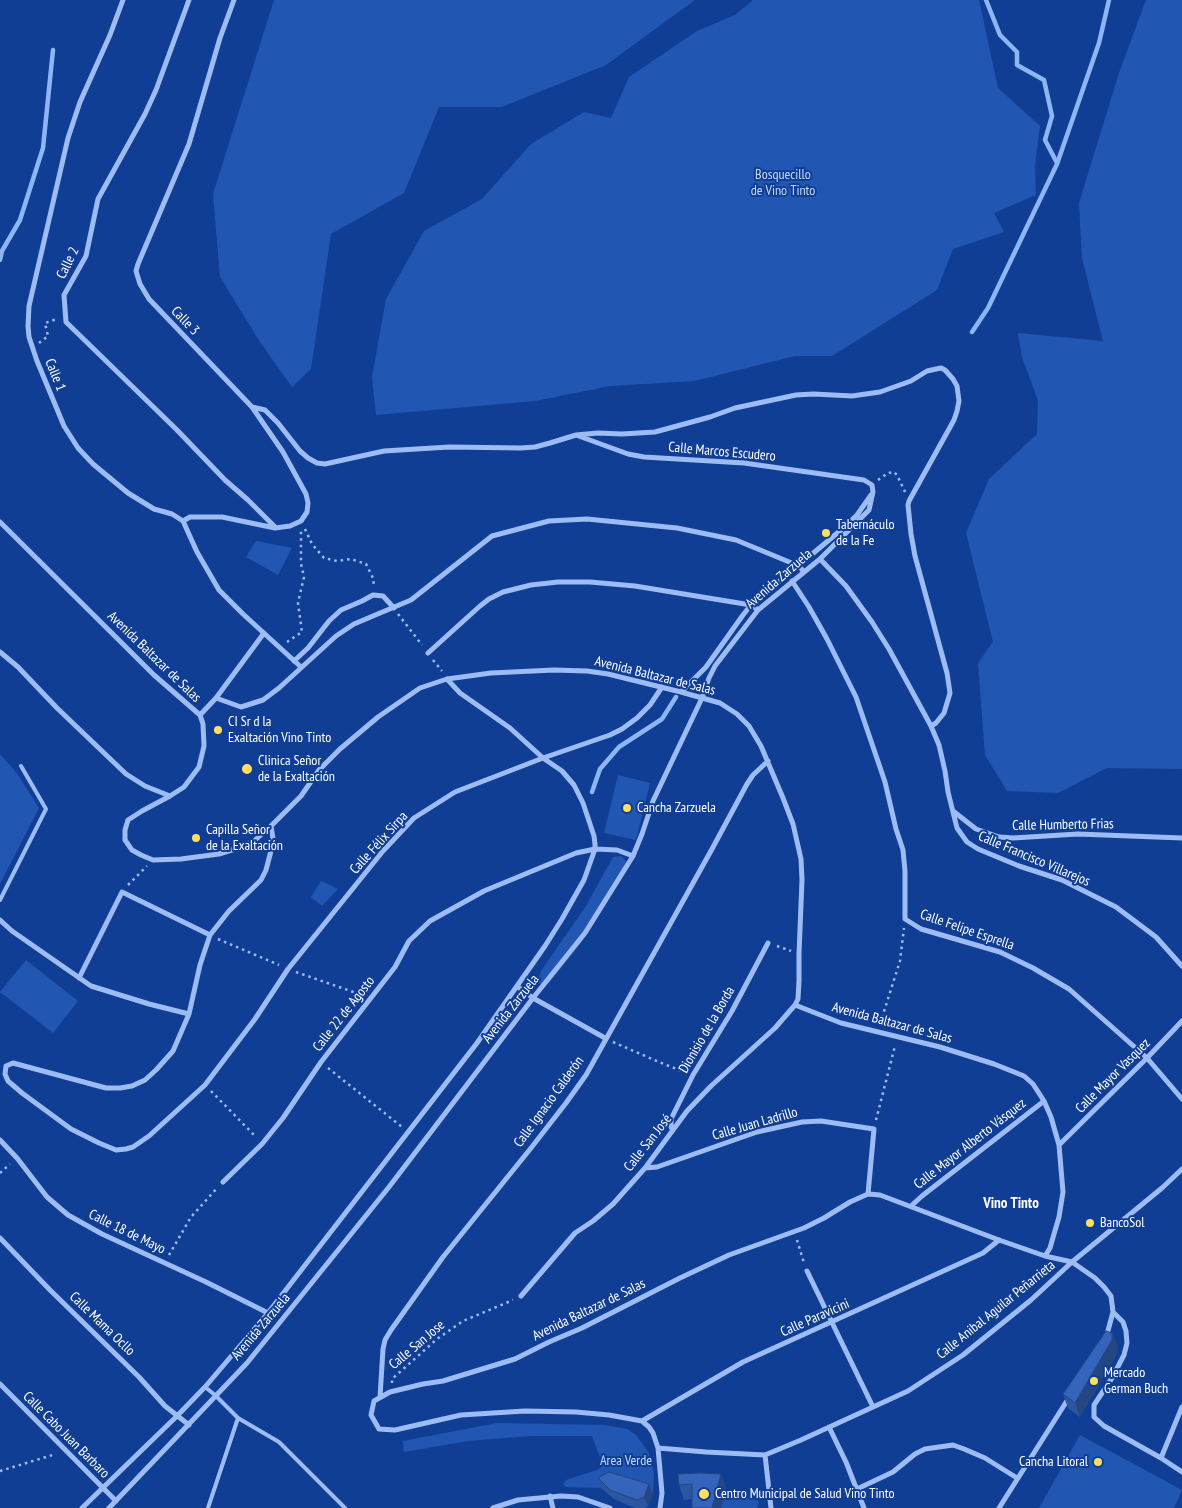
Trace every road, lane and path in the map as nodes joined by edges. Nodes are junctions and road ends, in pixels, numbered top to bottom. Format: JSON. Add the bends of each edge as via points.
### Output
{"nodes":[{"id":1,"x":123,"y":0,"type":"edge"},
{"id":2,"x":189,"y":0,"type":"edge"},
{"id":3,"x":234,"y":0,"type":"edge"},
{"id":4,"x":66,"y":317,"type":"junction"},
{"id":5,"x":32,"y":345,"type":"junction"},
{"id":6,"x":252,"y":407,"type":"junction"},
{"id":7,"x":576,"y":435,"type":"junction"},
{"id":8,"x":869,"y":482,"type":"junction"},
{"id":9,"x":873,"y":492,"type":"junction"},
{"id":10,"x":909,"y":501,"type":"junction"},
{"id":11,"x":183,"y":521,"type":"junction"},
{"id":12,"x":301,"y":521,"type":"junction"},
{"id":13,"x":0,"y":522,"type":"edge"},
{"id":14,"x":275,"y":528,"type":"junction"},
{"id":15,"x":820,"y":559,"type":"junction"},
{"id":16,"x":798,"y":566,"type":"junction"},
{"id":17,"x":804,"y":572,"type":"junction"},
{"id":18,"x":792,"y":581,"type":"junction"},
{"id":19,"x":373,"y":595,"type":"junction"},
{"id":20,"x":751,"y":605,"type":"junction"},
{"id":21,"x":394,"y":608,"type":"junction"},
{"id":22,"x":758,"y":610,"type":"junction"},
{"id":23,"x":264,"y":633,"type":"junction"},
{"id":24,"x":280,"y":647,"type":"junction"},
{"id":25,"x":0,"y":652,"type":"edge"},
{"id":26,"x":428,"y":653,"type":"junction"},
{"id":27,"x":294,"y":661,"type":"junction"},
{"id":28,"x":301,"y":667,"type":"junction"},
{"id":29,"x":447,"y":679,"type":"junction"},
{"id":30,"x":662,"y":686,"type":"junction"},
{"id":31,"x":681,"y":692,"type":"junction"},
{"id":32,"x":216,"y":698,"type":"junction"},
{"id":33,"x":702,"y":698,"type":"junction"},
{"id":34,"x":200,"y":715,"type":"junction"},
{"id":35,"x":931,"y":726,"type":"junction"},
{"id":36,"x":543,"y":758,"type":"junction"},
{"id":37,"x":768,"y":761,"type":"junction"},
{"id":38,"x":21,"y":766,"type":"dead end"},
{"id":39,"x":170,"y":796,"type":"junction"},
{"id":40,"x":953,"y":811,"type":"junction"},
{"id":41,"x":271,"y":826,"type":"junction"},
{"id":42,"x":1182,"y":838,"type":"edge"},
{"id":43,"x":595,"y":850,"type":"junction"},
{"id":44,"x":633,"y":856,"type":"junction"},
{"id":45,"x":153,"y":860,"type":"junction"},
{"id":46,"x":122,"y":892,"type":"junction"},
{"id":47,"x":0,"y":900,"type":"edge"},
{"id":48,"x":905,"y":919,"type":"junction"},
{"id":49,"x":0,"y":920,"type":"edge"},
{"id":50,"x":210,"y":935,"type":"junction"},
{"id":51,"x":768,"y":943,"type":"joint"},
{"id":52,"x":799,"y":954,"type":"junction"},
{"id":53,"x":1182,"y":966,"type":"edge"},
{"id":54,"x":79,"y":978,"type":"junction"},
{"id":55,"x":518,"y":987,"type":"junction"},
{"id":56,"x":532,"y":998,"type":"junction"},
{"id":57,"x":795,"y":1005,"type":"junction"},
{"id":58,"x":189,"y":1014,"type":"junction"},
{"id":59,"x":1182,"y":1021,"type":"edge"},
{"id":60,"x":878,"y":1031,"type":"junction"},
{"id":61,"x":898,"y":1037,"type":"junction"},
{"id":62,"x":605,"y":1038,"type":"junction"},
{"id":63,"x":1147,"y":1058,"type":"junction"},
{"id":64,"x":321,"y":1062,"type":"junction"},
{"id":65,"x":693,"y":1075,"type":"junction"},
{"id":66,"x":205,"y":1085,"type":"junction"},
{"id":67,"x":1182,"y":1099,"type":"edge"},
{"id":68,"x":1044,"y":1101,"type":"junction"},
{"id":69,"x":874,"y":1129,"type":"junction"},
{"id":70,"x":673,"y":1130,"type":"junction"},
{"id":71,"x":409,"y":1132,"type":"junction"},
{"id":72,"x":0,"y":1140,"type":"edge"},
{"id":73,"x":262,"y":1144,"type":"junction"},
{"id":74,"x":1059,"y":1145,"type":"junction"},
{"id":75,"x":17,"y":1158,"type":"junction"},
{"id":76,"x":645,"y":1168,"type":"junction"},
{"id":77,"x":1182,"y":1169,"type":"edge"},
{"id":78,"x":0,"y":1173,"type":"edge"},
{"id":79,"x":223,"y":1182,"type":"joint"},
{"id":80,"x":868,"y":1194,"type":"junction"},
{"id":81,"x":911,"y":1206,"type":"junction"},
{"id":82,"x":794,"y":1231,"type":"junction"},
{"id":83,"x":0,"y":1238,"type":"edge"},
{"id":84,"x":999,"y":1240,"type":"junction"},
{"id":85,"x":1045,"y":1256,"type":"junction"},
{"id":86,"x":1072,"y":1262,"type":"junction"},
{"id":87,"x":164,"y":1263,"type":"junction"},
{"id":88,"x":807,"y":1271,"type":"joint"},
{"id":89,"x":521,"y":1296,"type":"joint"},
{"id":90,"x":1113,"y":1312,"type":"junction"},
{"id":91,"x":268,"y":1313,"type":"junction"},
{"id":92,"x":831,"y":1323,"type":"junction"},
{"id":93,"x":1103,"y":1345,"type":"edge"},
{"id":94,"x":0,"y":1384,"type":"edge"},
{"id":95,"x":205,"y":1387,"type":"junction"},
{"id":96,"x":1073,"y":1391,"type":"edge"},
{"id":97,"x":390,"y":1392,"type":"junction"},
{"id":98,"x":216,"y":1395,"type":"junction"},
{"id":99,"x":380,"y":1397,"type":"junction"},
{"id":100,"x":872,"y":1407,"type":"junction"},
{"id":101,"x":1182,"y":1407,"type":"edge"},
{"id":102,"x":177,"y":1416,"type":"junction"},
{"id":103,"x":238,"y":1418,"type":"junction"},
{"id":104,"x":642,"y":1421,"type":"junction"},
{"id":105,"x":189,"y":1425,"type":"junction"},
{"id":106,"x":829,"y":1427,"type":"junction"},
{"id":107,"x":658,"y":1448,"type":"junction"},
{"id":108,"x":65,"y":1451,"type":"junction"},
{"id":109,"x":765,"y":1455,"type":"junction"},
{"id":110,"x":1160,"y":1458,"type":"junction"},
{"id":111,"x":0,"y":1471,"type":"edge"},
{"id":112,"x":1182,"y":1472,"type":"edge"},
{"id":113,"x":1017,"y":1478,"type":"junction"},
{"id":114,"x":103,"y":1489,"type":"junction"},
{"id":115,"x":857,"y":1489,"type":"junction"},
{"id":116,"x":550,"y":1496,"type":"junction"},
{"id":117,"x":116,"y":1501,"type":"junction"},
{"id":118,"x":82,"y":1508,"type":"edge"},
{"id":119,"x":109,"y":1508,"type":"edge"},
{"id":120,"x":208,"y":1508,"type":"edge"},
{"id":121,"x":345,"y":1508,"type":"edge"},
{"id":122,"x":493,"y":1508,"type":"edge"},
{"id":123,"x":553,"y":1508,"type":"edge"},
{"id":124,"x":610,"y":1508,"type":"edge"},
{"id":125,"x":660,"y":1508,"type":"edge"},
{"id":126,"x":771,"y":1508,"type":"edge"},
{"id":127,"x":864,"y":1508,"type":"edge"},
{"id":128,"x":999,"y":1508,"type":"edge"}],
"edges":[{"from":1,"to":5,"type":"street","name":"Calle 1","via":[[68,138],[29,306],[28,326]]},
{"from":2,"to":4,"type":"street","name":"Calle 2","via":[[156,90],[98,199],[86,256],[64,295]]},
{"from":3,"to":6,"type":"street","name":"Calle 3","via":[[189,144],[136,272],[149,299]]},
{"from":4,"to":5,"type":"path","via":[[45,323],[48,336]]},
{"from":4,"to":14,"type":"street","via":[[66,322]]},
{"from":5,"to":11,"type":"street","name":"Calle 1","via":[[64,426],[78,448],[128,494]]},
{"from":6,"to":7,"type":"street","via":[[265,410],[300,451],[325,464],[384,451],[535,447]]},
{"from":6,"to":12,"type":"street","name":"Calle 3","via":[[283,452],[306,494],[307,512]]},
{"from":7,"to":8,"type":"street","name":"Calle Marcos Escudero","via":[[628,454],[744,462]]},
{"from":7,"to":10,"type":"street","via":[[656,432],[735,408],[796,395],[871,394],[941,368],[950,373],[956,386],[957,411]]},
{"from":8,"to":9,"type":"street"},
{"from":8,"to":10,"type":"path","via":[[894,472]]},
{"from":9,"to":15,"type":"street","name":"Avenida Zarzuela","via":[[868,510]]},
{"from":9,"to":16,"type":"street","via":[[857,515]]},
{"from":10,"to":35,"type":"street","via":[[908,516],[915,556],[950,693],[944,713]]},
{"from":11,"to":14,"type":"street","via":[[190,517],[222,517]]},
{"from":11,"to":23,"type":"street","via":[[219,590]]},
{"from":12,"to":14,"type":"street"},
{"from":12,"to":19,"type":"path","via":[[312,544],[324,558],[337,561],[351,559],[366,564],[374,580]]},
{"from":12,"to":24,"type":"path","via":[[304,577],[298,603],[302,632]]},
{"from":13,"to":34,"type":"street","name":"Avenida Baltazar de Salas"},
{"from":15,"to":17,"type":"street","name":"Avenida Zarzuela"},
{"from":15,"to":35,"type":"street","name":"Calle Francisco Villarejos","via":[[846,586],[872,622]]},
{"from":16,"to":17,"type":"street"},
{"from":16,"to":20,"type":"street"},
{"from":16,"to":21,"type":"street","via":[[736,540],[677,528],[587,519],[548,521],[492,536],[411,600]]},
{"from":17,"to":18,"type":"street","name":"Avenida Zarzuela"},
{"from":18,"to":22,"type":"street","name":"Avenida Zarzuela"},
{"from":18,"to":48,"type":"street","name":"Calle Felipe Esprella","via":[[827,639],[856,697],[885,782],[903,850]]},
{"from":19,"to":21,"type":"street","via":[[383,596]]},
{"from":19,"to":27,"type":"street","via":[[341,610]]},
{"from":20,"to":22,"type":"street"},
{"from":20,"to":26,"type":"street","via":[[635,586],[590,582],[531,585],[503,592],[489,600]]},
{"from":20,"to":31,"type":"street","via":[[706,667]]},
{"from":21,"to":26,"type":"path"},
{"from":21,"to":28,"type":"street","via":[[354,624]]},
{"from":22,"to":33,"type":"street","name":"Avenida Zarzuela","via":[[715,666]]},
{"from":23,"to":24,"type":"street"},
{"from":23,"to":32,"type":"street"},
{"from":24,"to":27,"type":"street"},
{"from":25,"to":39,"type":"street","via":[[126,774]]},
{"from":26,"to":29,"type":"path"},
{"from":27,"to":28,"type":"street"},
{"from":28,"to":32,"type":"street","via":[[263,700],[242,707]]},
{"from":29,"to":30,"type":"street","name":"Avenida Baltazar de Salas","via":[[491,673],[587,671]]},
{"from":29,"to":36,"type":"street","via":[[460,693],[510,728]]},
{"from":29,"to":41,"type":"street","name":"Avenida Baltazar de Salas","via":[[420,688],[340,748],[301,796]]},
{"from":30,"to":31,"type":"street","name":"Avenida Baltazar de Salas"},
{"from":30,"to":36,"type":"street","name":"Calle Félix Sirpa","via":[[650,705],[622,729]]},
{"from":31,"to":33,"type":"street","name":"Avenida Baltazar de Salas"},
{"from":32,"to":34,"type":"street"},
{"from":33,"to":37,"type":"street","name":"Avenida Baltazar de Salas","via":[[720,703],[737,714],[749,726]]},
{"from":33,"to":44,"type":"street","name":"Avenida Zarzuela","via":[[653,801]]},
{"from":34,"to":39,"type":"street","name":"Avenida Baltazar de Salas","via":[[204,746],[199,767],[184,787]]},
{"from":35,"to":40,"type":"street","name":"Calle Francisco Villarejos","via":[[939,745]]},
{"from":36,"to":43,"type":"street","via":[[562,771],[574,785],[594,836]]},
{"from":36,"to":66,"type":"street","name":"Calle Félix Sirpa","via":[[455,792],[414,818],[383,851],[288,969]]},
{"from":37,"to":52,"type":"street","name":"Avenida Baltazar de Salas","via":[[793,824],[801,859]]},
{"from":37,"to":62,"type":"street","name":"Calle Ignacio Calderón","via":[[746,784]]},
{"from":38,"to":47,"type":"lane","via":[[46,808]]},
{"from":39,"to":45,"type":"street","name":"Avenida Baltazar de Salas","via":[[133,816],[125,830],[125,840],[132,850]]},
{"from":40,"to":42,"type":"street","name":"Calle Humberto Frias","via":[[976,829],[1013,838],[1078,834]]},
{"from":40,"to":53,"type":"street","name":"Calle Francisco Villarejos","via":[[957,828],[967,842],[1019,866],[1062,880],[1116,908],[1156,938]]},
{"from":41,"to":45,"type":"street","name":"Avenida Baltazar de Salas","via":[[254,841],[219,854]]},
{"from":41,"to":50,"type":"street","via":[[272,847],[261,880]]},
{"from":43,"to":44,"type":"street","name":"Calle 22 de Agosto","via":[[617,850]]},
{"from":43,"to":55,"type":"street","name":"Avenida Zarzuela","via":[[567,912]]},
{"from":43,"to":64,"type":"street","name":"Calle 22 de Agosto","via":[[576,853],[484,891],[430,921],[409,941],[394,966]]},
{"from":44,"to":56,"type":"street","name":"Avenida Zarzuela","via":[[584,933]]},
{"from":45,"to":46,"type":"path"},
{"from":46,"to":50,"type":"street"},
{"from":46,"to":54,"type":"street"},
{"from":48,"to":60,"type":"path","via":[[900,961]]},
{"from":48,"to":63,"type":"street","name":"Calle Felipe Esprella","via":[[921,929],[1000,952],[1033,968],[1069,989]]},
{"from":49,"to":54,"type":"street"},
{"from":50,"to":58,"type":"street"},
{"from":51,"to":52,"type":"path"},
{"from":51,"to":65,"type":"street","name":"Dionisio de la Borda"},
{"from":52,"to":57,"type":"street","name":"Avenida Baltazar de Salas","via":[[798,999]]},
{"from":54,"to":58,"type":"street","via":[[92,986]]},
{"from":55,"to":56,"type":"street"},
{"from":55,"to":71,"type":"street","name":"Avenida Zarzuela"},
{"from":56,"to":62,"type":"street"},
{"from":56,"to":98,"type":"street","name":"Avenida Zarzuela","via":[[389,1187],[247,1363]]},
{"from":57,"to":60,"type":"street","name":"Avenida Baltazar de Salas","via":[[841,1023]]},
{"from":57,"to":70,"type":"street","name":"Calle San José","via":[[775,1028],[711,1086]]},
{"from":58,"to":66,"type":"street","name":"Calle Félix Sirpa","via":[[173,1052],[144,1080],[132,1086],[106,1088],[18,1063],[7,1065],[5,1074],[22,1093],[72,1128],[116,1150],[133,1147],[149,1136]]},
{"from":59,"to":63,"type":"street","name":"Calle Mayor Vasquez"},
{"from":60,"to":61,"type":"street","name":"Avenida Baltazar de Salas"},
{"from":61,"to":68,"type":"street","name":"Avenida Baltazar de Salas","via":[[1013,1071],[1033,1084]]},
{"from":61,"to":69,"type":"path"},
{"from":62,"to":65,"type":"path"},
{"from":62,"to":99,"type":"street","name":"Calle Ignacio Calderón","via":[[586,1075],[443,1257],[391,1330],[383,1349]]},
{"from":63,"to":67,"type":"street","name":"Calle Felipe Esprella"},
{"from":63,"to":74,"type":"street","name":"Calle Mayor Vasquez"},
{"from":64,"to":71,"type":"path"},
{"from":64,"to":73,"type":"street","name":"Calle 22 de Agosto","via":[[284,1118]]},
{"from":65,"to":70,"type":"street","name":"Dionisio de la Borda","via":[[672,1119],[670,1127]]},
{"from":66,"to":73,"type":"path"},
{"from":68,"to":74,"type":"street","name":"Avenida Baltazar de Salas"},
{"from":68,"to":81,"type":"street","name":"Calle Mayor Alberto Vásquez"},
{"from":69,"to":76,"type":"street","name":"Calle Juan Ladrillo","via":[[821,1121],[802,1122],[757,1132],[657,1167]]},
{"from":69,"to":80,"type":"street"},
{"from":70,"to":76,"type":"street","name":"Calle San José"},
{"from":71,"to":91,"type":"street","name":"Avenida Zarzuela"},
{"from":72,"to":75,"type":"street","name":"Calle 18 de Mayo"},
{"from":73,"to":79,"type":"street","name":"Calle 22 de Agosto"},
{"from":74,"to":85,"type":"street","name":"Avenida Baltazar de Salas","via":[[1063,1192],[1059,1217]]},
{"from":75,"to":78,"type":"path"},
{"from":75,"to":87,"type":"street","name":"Calle 18 de Mayo","via":[[48,1198],[68,1215]]},
{"from":76,"to":89,"type":"street","name":"Calle San José","via":[[613,1204],[575,1233]]},
{"from":77,"to":86,"type":"street","name":"Calle Anibal Aguilar Peñarrieta"},
{"from":79,"to":87,"type":"path","via":[[191,1217]]},
{"from":80,"to":81,"type":"street"},
{"from":80,"to":82,"type":"street","name":"Avenida Baltazar de Salas"},
{"from":81,"to":84,"type":"street"},
{"from":82,"to":88,"type":"path"},
{"from":82,"to":97,"type":"street","name":"Avenida Baltazar de Salas","via":[[713,1262],[515,1359],[443,1381]]},
{"from":83,"to":102,"type":"street","name":"Calle Mama Ocllo"},
{"from":84,"to":85,"type":"street"},
{"from":84,"to":92,"type":"street","name":"Calle Paravicini","via":[[983,1253]]},
{"from":85,"to":86,"type":"street"},
{"from":86,"to":90,"type":"street","via":[[1104,1287],[1111,1296]]},
{"from":86,"to":100,"type":"street","name":"Calle Anibal Aguilar Peñarrieta","via":[[963,1355],[908,1390]]},
{"from":87,"to":91,"type":"street","name":"Calle 18 de Mayo"},
{"from":88,"to":92,"type":"street"},
{"from":89,"to":97,"type":"path","name":"Calle San Jose","via":[[463,1321],[437,1339],[392,1379]]},
{"from":90,"to":93,"type":"street"},
{"from":90,"to":110,"type":"street","via":[[1123,1322],[1127,1343],[1112,1378],[1094,1405],[1094,1417]]},
{"from":91,"to":95,"type":"street","name":"Avenida Zarzuela"},
{"from":92,"to":100,"type":"street"},
{"from":92,"to":104,"type":"street","name":"Calle Paravicini","via":[[743,1362]]},
{"from":94,"to":108,"type":"street","name":"Calle Cabo Juan Barbaro"},
{"from":95,"to":98,"type":"lane"},
{"from":95,"to":102,"type":"street","name":"Avenida Zarzuela"},
{"from":96,"to":113,"type":"street"},
{"from":97,"to":99,"type":"street","name":"Avenida Baltazar de Salas"},
{"from":98,"to":103,"type":"lane"},
{"from":98,"to":105,"type":"street","name":"Avenida Zarzuela"},
{"from":99,"to":104,"type":"street","via":[[374,1401],[371,1415],[379,1429],[395,1430],[461,1415],[525,1411],[576,1412]]},
{"from":100,"to":106,"type":"street","name":"Calle Anibal Aguilar Peñarrieta"},
{"from":101,"to":110,"type":"street"},
{"from":102,"to":105,"type":"street","name":"Calle Mama Ocllo"},
{"from":102,"to":114,"type":"street","name":"Avenida Zarzuela"},
{"from":103,"to":120,"type":"lane"},
{"from":103,"to":121,"type":"lane","via":[[279,1442]]},
{"from":104,"to":107,"type":"street","via":[[653,1433]]},
{"from":105,"to":117,"type":"street","name":"Avenida Zarzuela"},
{"from":106,"to":109,"type":"street","name":"Calle Anibal Aguilar Peñarrieta"},
{"from":106,"to":115,"type":"street"},
{"from":107,"to":109,"type":"street","name":"Calle Anibal Aguilar Peñarrieta"},
{"from":107,"to":125,"type":"street","via":[[662,1477]]},
{"from":108,"to":111,"type":"path"},
{"from":108,"to":114,"type":"street","name":"Calle Cabo Juan Barbaro"},
{"from":109,"to":126,"type":"street"},
{"from":110,"to":112,"type":"street"},
{"from":113,"to":115,"type":"street","via":[[985,1458],[953,1445],[925,1449],[893,1472]]},
{"from":113,"to":128,"type":"street"},
{"from":114,"to":117,"type":"street","name":"Calle Cabo Juan Barbaro"},
{"from":114,"to":118,"type":"street","name":"Avenida Zarzuela"},
{"from":115,"to":127,"type":"street"},
{"from":116,"to":122,"type":"street","via":[[518,1500]]},
{"from":116,"to":123,"type":"street"},
{"from":116,"to":124,"type":"street","via":[[578,1497]]},
{"from":117,"to":119,"type":"street","name":"Avenida Zarzuela"}]}
